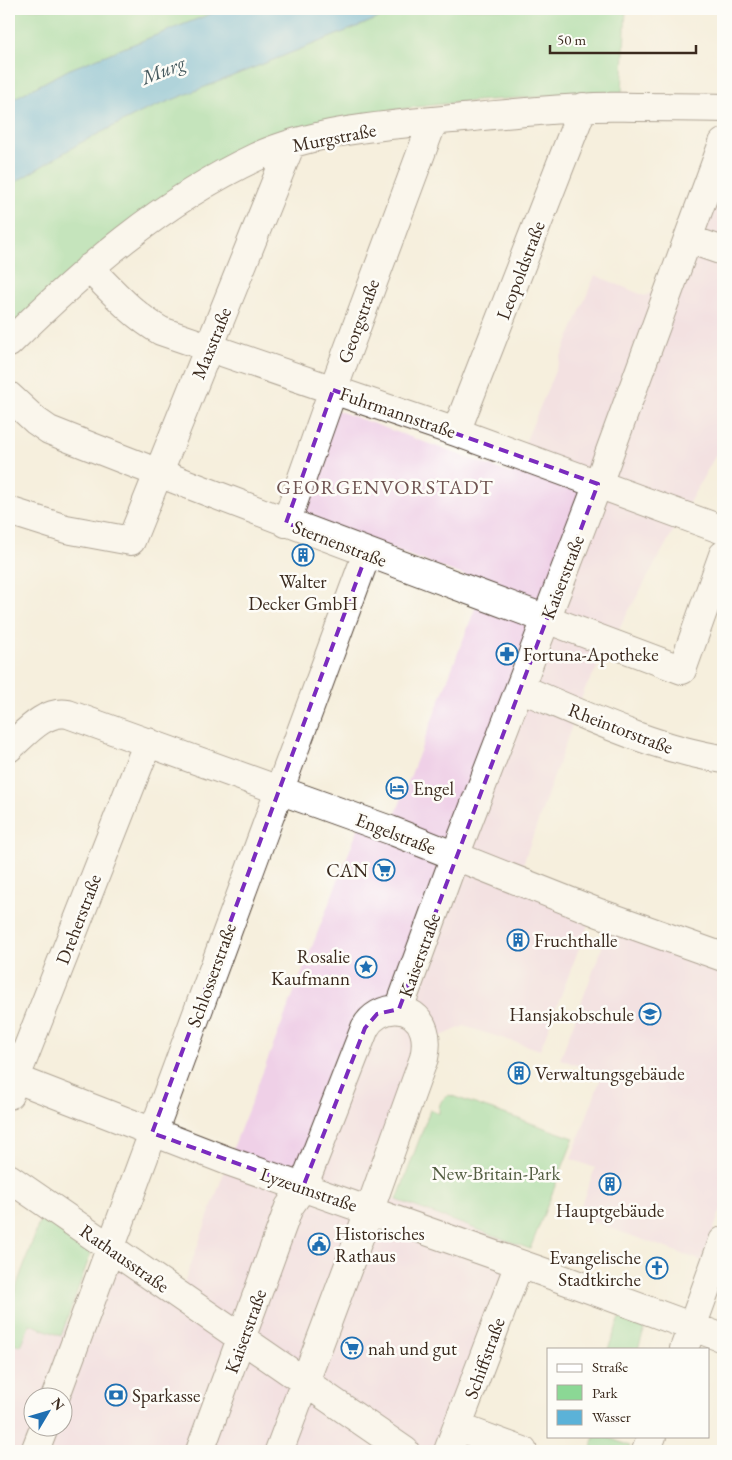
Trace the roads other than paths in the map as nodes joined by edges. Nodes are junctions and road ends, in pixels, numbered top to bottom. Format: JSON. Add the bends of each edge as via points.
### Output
{"nodes":[{"id":1,"x":583,"y":108,"type":"junction"},
{"id":2,"x":723,"y":108,"type":"edge"},
{"id":3,"x":433,"y":121,"type":"junction"},
{"id":4,"x":723,"y":143,"type":"edge"},
{"id":5,"x":291,"y":144,"type":"junction"},
{"id":6,"x":688,"y":239,"type":"junction"},
{"id":7,"x":723,"y":251,"type":"edge"},
{"id":8,"x":89,"y":268,"type":"junction"},
{"id":9,"x":9,"y":343,"type":"edge"},
{"id":10,"x":210,"y":347,"type":"junction"},
{"id":11,"x":332,"y":390,"type":"junction"},
{"id":12,"x":9,"y":396,"type":"edge"},
{"id":13,"x":456,"y":432,"type":"junction"},
{"id":14,"x":158,"y":473,"type":"junction"},
{"id":15,"x":598,"y":484,"type":"junction"},
{"id":16,"x":9,"y":511,"type":"edge"},
{"id":17,"x":286,"y":522,"type":"junction"},
{"id":18,"x":723,"y":530,"type":"edge"},
{"id":19,"x":367,"y":553,"type":"junction"},
{"id":20,"x":723,"y":555,"type":"edge"},
{"id":21,"x":546,"y":618,"type":"junction"},
{"id":22,"x":520,"y":688,"type":"junction"},
{"id":23,"x":148,"y":742,"type":"junction"},
{"id":24,"x":9,"y":748,"type":"edge"},
{"id":25,"x":723,"y":760,"type":"edge"},
{"id":26,"x":279,"y":789,"type":"junction"},
{"id":27,"x":455,"y":856,"type":"junction"},
{"id":28,"x":723,"y":957,"type":"edge"},
{"id":29,"x":399,"y":1009,"type":"junction"},
{"id":30,"x":11,"y":1084,"type":"edge"},
{"id":31,"x":152,"y":1133,"type":"junction"},
{"id":32,"x":9,"y":1178,"type":"edge"},
{"id":33,"x":303,"y":1187,"type":"junction"},
{"id":34,"x":370,"y":1210,"type":"junction"},
{"id":35,"x":723,"y":1241,"type":"edge"},
{"id":36,"x":110,"y":1247,"type":"junction"},
{"id":37,"x":518,"y":1264,"type":"junction"},
{"id":38,"x":242,"y":1338,"type":"junction"},
{"id":39,"x":688,"y":1338,"type":"edge"},
{"id":40,"x":723,"y":1338,"type":"edge"},
{"id":41,"x":305,"y":1382,"type":"junction"},
{"id":42,"x":58,"y":1388,"type":"edge"},
{"id":43,"x":40,"y":1438,"type":"edge"},
{"id":44,"x":651,"y":1438,"type":"edge"},
{"id":45,"x":453,"y":1439,"type":"edge"},
{"id":46,"x":35,"y":1451,"type":"edge"},
{"id":47,"x":200,"y":1451,"type":"edge"},
{"id":48,"x":279,"y":1451,"type":"edge"},
{"id":49,"x":405,"y":1451,"type":"edge"},
{"id":50,"x":523,"y":1451,"type":"edge"},
{"id":51,"x":646,"y":1451,"type":"edge"}],
"edges":[{"from":1,"to":2,"type":"street","name":"Murgstraße"},
{"from":1,"to":3,"type":"street","name":"Murgstraße"},
{"from":1,"to":13,"type":"street","name":"Leopoldstraße"},
{"from":3,"to":5,"type":"street","name":"Murgstraße","via":[[326,135]]},
{"from":3,"to":11,"type":"street","name":"Georgstraße"},
{"from":4,"to":6,"type":"street","name":"Kaiserstraße"},
{"from":5,"to":8,"type":"street","name":"Murgstraße","via":[[224,173],[152,220]]},
{"from":5,"to":10,"type":"street","name":"Maxstraße"},
{"from":6,"to":7,"type":"street"},
{"from":6,"to":15,"type":"street","name":"Kaiserstraße"},
{"from":8,"to":9,"type":"street","name":"Murgstraße"},
{"from":8,"to":10,"type":"street","name":"Fuhrmannstraße","via":[[143,320],[161,331]]},
{"from":10,"to":11,"type":"street","name":"Fuhrmannstraße"},
{"from":10,"to":14,"type":"street","name":"Maxstraße"},
{"from":11,"to":13,"type":"street","name":"Fuhrmannstraße"},
{"from":11,"to":17,"type":"street","name":"Georgstraße"},
{"from":12,"to":14,"type":"street","name":"Sternenstraße","via":[[49,430]]},
{"from":13,"to":15,"type":"street","name":"Fuhrmannstraße"},
{"from":14,"to":16,"type":"street","name":"Maxstraße","via":[[131,541],[66,529]]},
{"from":14,"to":17,"type":"street","name":"Sternenstraße"},
{"from":15,"to":18,"type":"street","name":"Fuhrmannstraße"},
{"from":15,"to":21,"type":"street","name":"Kaiserstraße"},
{"from":17,"to":19,"type":"street","name":"Sternenstraße"},
{"from":19,"to":21,"type":"street","name":"Sternenstraße"},
{"from":19,"to":26,"type":"street","name":"Schlosserstraße"},
{"from":20,"to":21,"type":"street","name":"Sternenstraße","via":[[682,670]]},
{"from":21,"to":22,"type":"street","name":"Kaiserstraße"},
{"from":22,"to":25,"type":"street","name":"Rheintorstraße","via":[[664,746]]},
{"from":22,"to":27,"type":"street","name":"Kaiserstraße"},
{"from":23,"to":24,"type":"street","name":"Engelstraße","via":[[60,713],[45,717]]},
{"from":23,"to":26,"type":"street","name":"Engelstraße"},
{"from":23,"to":30,"type":"street","name":"Dreherstraße"},
{"from":26,"to":27,"type":"street","name":"Engelstraße"},
{"from":26,"to":31,"type":"street","name":"Schlosserstraße"},
{"from":27,"to":28,"type":"street","name":"Engelstraße","via":[[599,913]]},
{"from":27,"to":29,"type":"street","name":"Kaiserstraße"},
{"from":29,"to":33,"type":"street","name":"Kaiserstraße","via":[[377,1014],[365,1028]]},
{"from":29,"to":34,"type":"street","name":"Kaiserstraße","via":[[419,1021],[427,1044]]},
{"from":30,"to":31,"type":"street","name":"Lyzeumstraße"},
{"from":31,"to":33,"type":"street","name":"Lyzeumstraße"},
{"from":31,"to":36,"type":"street","name":"Schlosserstraße"},
{"from":32,"to":36,"type":"street","name":"Rathausstraße"},
{"from":33,"to":34,"type":"street","name":"Lyzeumstraße"},
{"from":33,"to":38,"type":"street","name":"Kaiserstraße","via":[[290,1207]]},
{"from":34,"to":37,"type":"street","name":"Lyzeumstraße"},
{"from":34,"to":41,"type":"street","name":"Kaiserstraße"},
{"from":35,"to":39,"type":"street"},
{"from":36,"to":38,"type":"street","name":"Rathausstraße"},
{"from":36,"to":42,"type":"street","name":"Schlosserstraße"},
{"from":37,"to":39,"type":"street","name":"Lyzeumstraße","via":[[543,1272]]},
{"from":37,"to":45,"type":"street","name":"Schiffstraße"},
{"from":38,"to":41,"type":"street","name":"Rathausstraße"},
{"from":38,"to":47,"type":"street","name":"Kaiserstraße"},
{"from":39,"to":40,"type":"street","name":"Lyzeumstraße"},
{"from":41,"to":48,"type":"street","name":"Kaiserstraße"},
{"from":41,"to":49,"type":"street"},
{"from":43,"to":46,"type":"street"},
{"from":44,"to":51,"type":"street"},
{"from":45,"to":50,"type":"street"}]}
